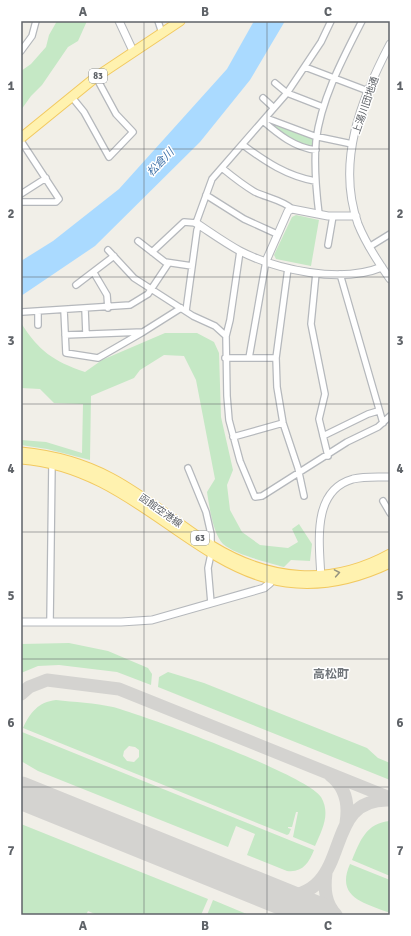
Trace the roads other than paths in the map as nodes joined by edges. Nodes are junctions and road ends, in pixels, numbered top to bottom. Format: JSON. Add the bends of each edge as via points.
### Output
{"nodes":[{"id":1,"x":36,"y":21,"type":"edge"},
{"id":2,"x":119,"y":21,"type":"edge"},
{"id":3,"x":158,"y":21,"type":"edge"},
{"id":4,"x":180,"y":21,"type":"edge"},
{"id":5,"x":331,"y":21,"type":"edge"},
{"id":6,"x":362,"y":21,"type":"edge"},
{"id":7,"x":162,"y":33,"type":"junction"},
{"id":8,"x":390,"y":44,"type":"edge"},
{"id":9,"x":21,"y":51,"type":"edge"},
{"id":10,"x":133,"y":51,"type":"junction"},
{"id":11,"x":305,"y":67,"type":"junction"},
{"id":12,"x":96,"y":77,"type":"junction"},
{"id":13,"x":335,"y":79,"type":"junction"},
{"id":14,"x":275,"y":84,"type":"dead end"},
{"id":15,"x":368,"y":91,"type":"junction"},
{"id":16,"x":287,"y":93,"type":"junction"},
{"id":17,"x":71,"y":96,"type":"junction"},
{"id":18,"x":263,"y":98,"type":"dead end"},
{"id":19,"x":323,"y":107,"type":"junction"},
{"id":20,"x":274,"y":108,"type":"junction"},
{"id":21,"x":264,"y":119,"type":"junction"},
{"id":22,"x":317,"y":137,"type":"junction"},
{"id":23,"x":21,"y":140,"type":"edge"},
{"id":24,"x":243,"y":144,"type":"junction"},
{"id":25,"x":352,"y":144,"type":"junction"},
{"id":26,"x":316,"y":150,"type":"junction"},
{"id":27,"x":222,"y":168,"type":"junction"},
{"id":28,"x":46,"y":178,"type":"junction"},
{"id":29,"x":315,"y":181,"type":"junction"},
{"id":30,"x":21,"y":194,"type":"edge"},
{"id":31,"x":206,"y":195,"type":"junction"},
{"id":32,"x":21,"y":202,"type":"edge"},
{"id":33,"x":292,"y":209,"type":"junction"},
{"id":34,"x":319,"y":214,"type":"junction"},
{"id":35,"x":333,"y":216,"type":"junction"},
{"id":36,"x":356,"y":216,"type":"junction"},
{"id":37,"x":198,"y":224,"type":"junction"},
{"id":38,"x":277,"y":234,"type":"junction"},
{"id":39,"x":390,"y":234,"type":"edge"},
{"id":40,"x":138,"y":241,"type":"dead end"},
{"id":41,"x":328,"y":245,"type":"dead end"},
{"id":42,"x":369,"y":247,"type":"junction"},
{"id":43,"x":108,"y":250,"type":"dead end"},
{"id":44,"x":240,"y":251,"type":"junction"},
{"id":45,"x":152,"y":252,"type":"junction"},
{"id":46,"x":114,"y":256,"type":"junction"},
{"id":47,"x":266,"y":262,"type":"junction"},
{"id":48,"x":168,"y":264,"type":"junction"},
{"id":49,"x":192,"y":266,"type":"junction"},
{"id":50,"x":382,"y":267,"type":"junction"},
{"id":51,"x":288,"y":268,"type":"junction"},
{"id":52,"x":94,"y":273,"type":"junction"},
{"id":53,"x":316,"y":273,"type":"junction"},
{"id":54,"x":340,"y":274,"type":"junction"},
{"id":55,"x":390,"y":279,"type":"edge"},
{"id":56,"x":76,"y":285,"type":"dead end"},
{"id":57,"x":151,"y":291,"type":"junction"},
{"id":58,"x":108,"y":308,"type":"junction"},
{"id":59,"x":86,"y":309,"type":"junction"},
{"id":60,"x":64,"y":310,"type":"junction"},
{"id":61,"x":181,"y":310,"type":"junction"},
{"id":62,"x":38,"y":311,"type":"junction"},
{"id":63,"x":22,"y":312,"type":"edge"},
{"id":64,"x":38,"y":325,"type":"dead end"},
{"id":65,"x":143,"y":332,"type":"junction"},
{"id":66,"x":86,"y":334,"type":"junction"},
{"id":67,"x":65,"y":335,"type":"junction"},
{"id":68,"x":226,"y":336,"type":"junction"},
{"id":69,"x":225,"y":358,"type":"junction"},
{"id":70,"x":249,"y":358,"type":"junction"},
{"id":71,"x":276,"y":358,"type":"junction"},
{"id":72,"x":378,"y":411,"type":"junction"},
{"id":73,"x":390,"y":416,"type":"edge"},
{"id":74,"x":283,"y":422,"type":"junction"},
{"id":75,"x":383,"y":423,"type":"junction"},
{"id":76,"x":323,"y":436,"type":"junction"},
{"id":77,"x":233,"y":437,"type":"junction"},
{"id":78,"x":21,"y":452,"type":"edge"},
{"id":79,"x":328,"y":456,"type":"junction"},
{"id":80,"x":21,"y":459,"type":"edge"},
{"id":81,"x":52,"y":460,"type":"junction"},
{"id":82,"x":188,"y":468,"type":"dead end"},
{"id":83,"x":298,"y":473,"type":"junction"},
{"id":84,"x":390,"y":477,"type":"edge"},
{"id":85,"x":304,"y":496,"type":"dead end"},
{"id":86,"x":383,"y":501,"type":"dead end"},
{"id":87,"x":390,"y":513,"type":"edge"},
{"id":88,"x":211,"y":550,"type":"junction"},
{"id":89,"x":390,"y":554,"type":"edge"},
{"id":90,"x":390,"y":563,"type":"edge"},
{"id":91,"x":321,"y":580,"type":"junction"},
{"id":92,"x":270,"y":583,"type":"dead end"},
{"id":93,"x":211,"y":603,"type":"junction"},
{"id":94,"x":21,"y":622,"type":"edge"},
{"id":95,"x":50,"y":622,"type":"junction"}],
"edges":[{"from":1,"to":9,"type":"street","via":[[32,36]]},
{"from":2,"to":10,"type":"street"},
{"from":3,"to":7,"type":"street"},
{"from":4,"to":7,"type":"main road","number":"83"},
{"from":5,"to":11,"type":"street"},
{"from":6,"to":13,"type":"street"},
{"from":7,"to":10,"type":"main road","number":"83"},
{"from":8,"to":15,"type":"street","name":"上湯川団地通"},
{"from":10,"to":12,"type":"main road","number":"83"},
{"from":11,"to":13,"type":"street"},
{"from":11,"to":16,"type":"street"},
{"from":12,"to":17,"type":"main road","number":"83"},
{"from":12,"to":17,"type":"street","via":[[116,114],[133,132],[109,157],[84,112]]},
{"from":13,"to":15,"type":"street"},
{"from":13,"to":19,"type":"street"},
{"from":14,"to":16,"type":"street"},
{"from":15,"to":25,"type":"street","name":"上湯川団地通"},
{"from":16,"to":19,"type":"street"},
{"from":16,"to":20,"type":"street"},
{"from":17,"to":23,"type":"main road","number":"83"},
{"from":18,"to":20,"type":"street"},
{"from":19,"to":22,"type":"street"},
{"from":20,"to":21,"type":"street"},
{"from":21,"to":22,"type":"street"},
{"from":21,"to":24,"type":"street"},
{"from":21,"to":26,"type":"street","via":[[275,131],[293,142],[306,149]]},
{"from":22,"to":25,"type":"street"},
{"from":22,"to":26,"type":"street"},
{"from":23,"to":28,"type":"street"},
{"from":24,"to":27,"type":"street"},
{"from":24,"to":29,"type":"street","via":[[278,169]]},
{"from":25,"to":36,"type":"street","name":"上湯川団地通","via":[[349,181]]},
{"from":26,"to":29,"type":"street"},
{"from":27,"to":31,"type":"street","via":[[212,179]]},
{"from":27,"to":33,"type":"street","via":[[252,190],[288,204]]},
{"from":28,"to":30,"type":"street"},
{"from":28,"to":32,"type":"street","via":[[59,199],[56,202]]},
{"from":29,"to":34,"type":"street"},
{"from":31,"to":37,"type":"street"},
{"from":31,"to":38,"type":"street","via":[[244,219]]},
{"from":33,"to":34,"type":"street"},
{"from":33,"to":38,"type":"street","via":[[288,211]]},
{"from":34,"to":35,"type":"street"},
{"from":35,"to":36,"type":"street"},
{"from":35,"to":41,"type":"street"},
{"from":36,"to":42,"type":"street","name":"上湯川団地通"},
{"from":37,"to":44,"type":"street"},
{"from":37,"to":45,"type":"street","via":[[184,222]]},
{"from":37,"to":49,"type":"street"},
{"from":38,"to":47,"type":"street"},
{"from":39,"to":42,"type":"street"},
{"from":40,"to":45,"type":"street"},
{"from":42,"to":50,"type":"street","name":"上湯川団地通"},
{"from":43,"to":46,"type":"street"},
{"from":44,"to":47,"type":"street"},
{"from":44,"to":68,"type":"street"},
{"from":45,"to":48,"type":"street"},
{"from":46,"to":52,"type":"street"},
{"from":46,"to":57,"type":"street","via":[[134,278]]},
{"from":47,"to":51,"type":"street"},
{"from":47,"to":70,"type":"street"},
{"from":48,"to":49,"type":"street"},
{"from":48,"to":57,"type":"street"},
{"from":49,"to":61,"type":"street"},
{"from":50,"to":54,"type":"street","via":[[366,273]]},
{"from":50,"to":55,"type":"street","name":"上湯川団地通"},
{"from":51,"to":53,"type":"street"},
{"from":51,"to":71,"type":"street"},
{"from":52,"to":56,"type":"street"},
{"from":52,"to":58,"type":"street","via":[[107,295]]},
{"from":53,"to":54,"type":"street"},
{"from":53,"to":76,"type":"street","via":[[311,324],[325,394],[319,415]]},
{"from":54,"to":72,"type":"street"},
{"from":57,"to":58,"type":"street","via":[[130,305]]},
{"from":57,"to":61,"type":"street"},
{"from":58,"to":59,"type":"street"},
{"from":59,"to":60,"type":"street"},
{"from":59,"to":66,"type":"street"},
{"from":60,"to":62,"type":"street"},
{"from":60,"to":67,"type":"street"},
{"from":61,"to":65,"type":"street"},
{"from":61,"to":68,"type":"street","via":[[221,329]]},
{"from":62,"to":63,"type":"street"},
{"from":62,"to":64,"type":"street"},
{"from":65,"to":66,"type":"street"},
{"from":65,"to":67,"type":"street","via":[[98,358],[66,353]]},
{"from":66,"to":67,"type":"street"},
{"from":68,"to":69,"type":"street"},
{"from":69,"to":70,"type":"street"},
{"from":69,"to":77,"type":"street","via":[[227,402]]},
{"from":70,"to":71,"type":"street"},
{"from":71,"to":74,"type":"street","via":[[278,395]]},
{"from":72,"to":75,"type":"street"},
{"from":72,"to":76,"type":"street"},
{"from":73,"to":75,"type":"street"},
{"from":74,"to":77,"type":"street"},
{"from":74,"to":83,"type":"street"},
{"from":75,"to":79,"type":"street","via":[[367,434],[347,442]]},
{"from":76,"to":79,"type":"street"},
{"from":77,"to":83,"type":"street","via":[[255,497],[262,496]]},
{"from":78,"to":81,"type":"main road","name":"函館空港線","number":"63"},
{"from":79,"to":83,"type":"street"},
{"from":80,"to":81,"type":"main road","name":"函館空港線","number":"63"},
{"from":81,"to":88,"type":"main road","name":"函館空港線","number":"63","via":[[120,492]]},
{"from":81,"to":95,"type":"street"},
{"from":82,"to":88,"type":"street","via":[[206,512]]},
{"from":83,"to":85,"type":"street"},
{"from":84,"to":91,"type":"street","via":[[350,480],[336,488],[328,498],[321,517]]},
{"from":86,"to":87,"type":"street"},
{"from":88,"to":91,"type":"main road","name":"函館空港線","number":"63","via":[[238,568],[264,578],[295,583]]},
{"from":88,"to":93,"type":"street","via":[[208,568]]},
{"from":91,"to":89,"type":"main road","name":"函館空港線","number":"63","one_way":true,"via":[[356,569]]},
{"from":90,"to":91,"type":"main road","name":"函館空港線","number":"63","via":[[364,575]]},
{"from":92,"to":93,"type":"street","via":[[264,588]]},
{"from":93,"to":95,"type":"street","via":[[141,621]]},
{"from":94,"to":95,"type":"street"}]}
